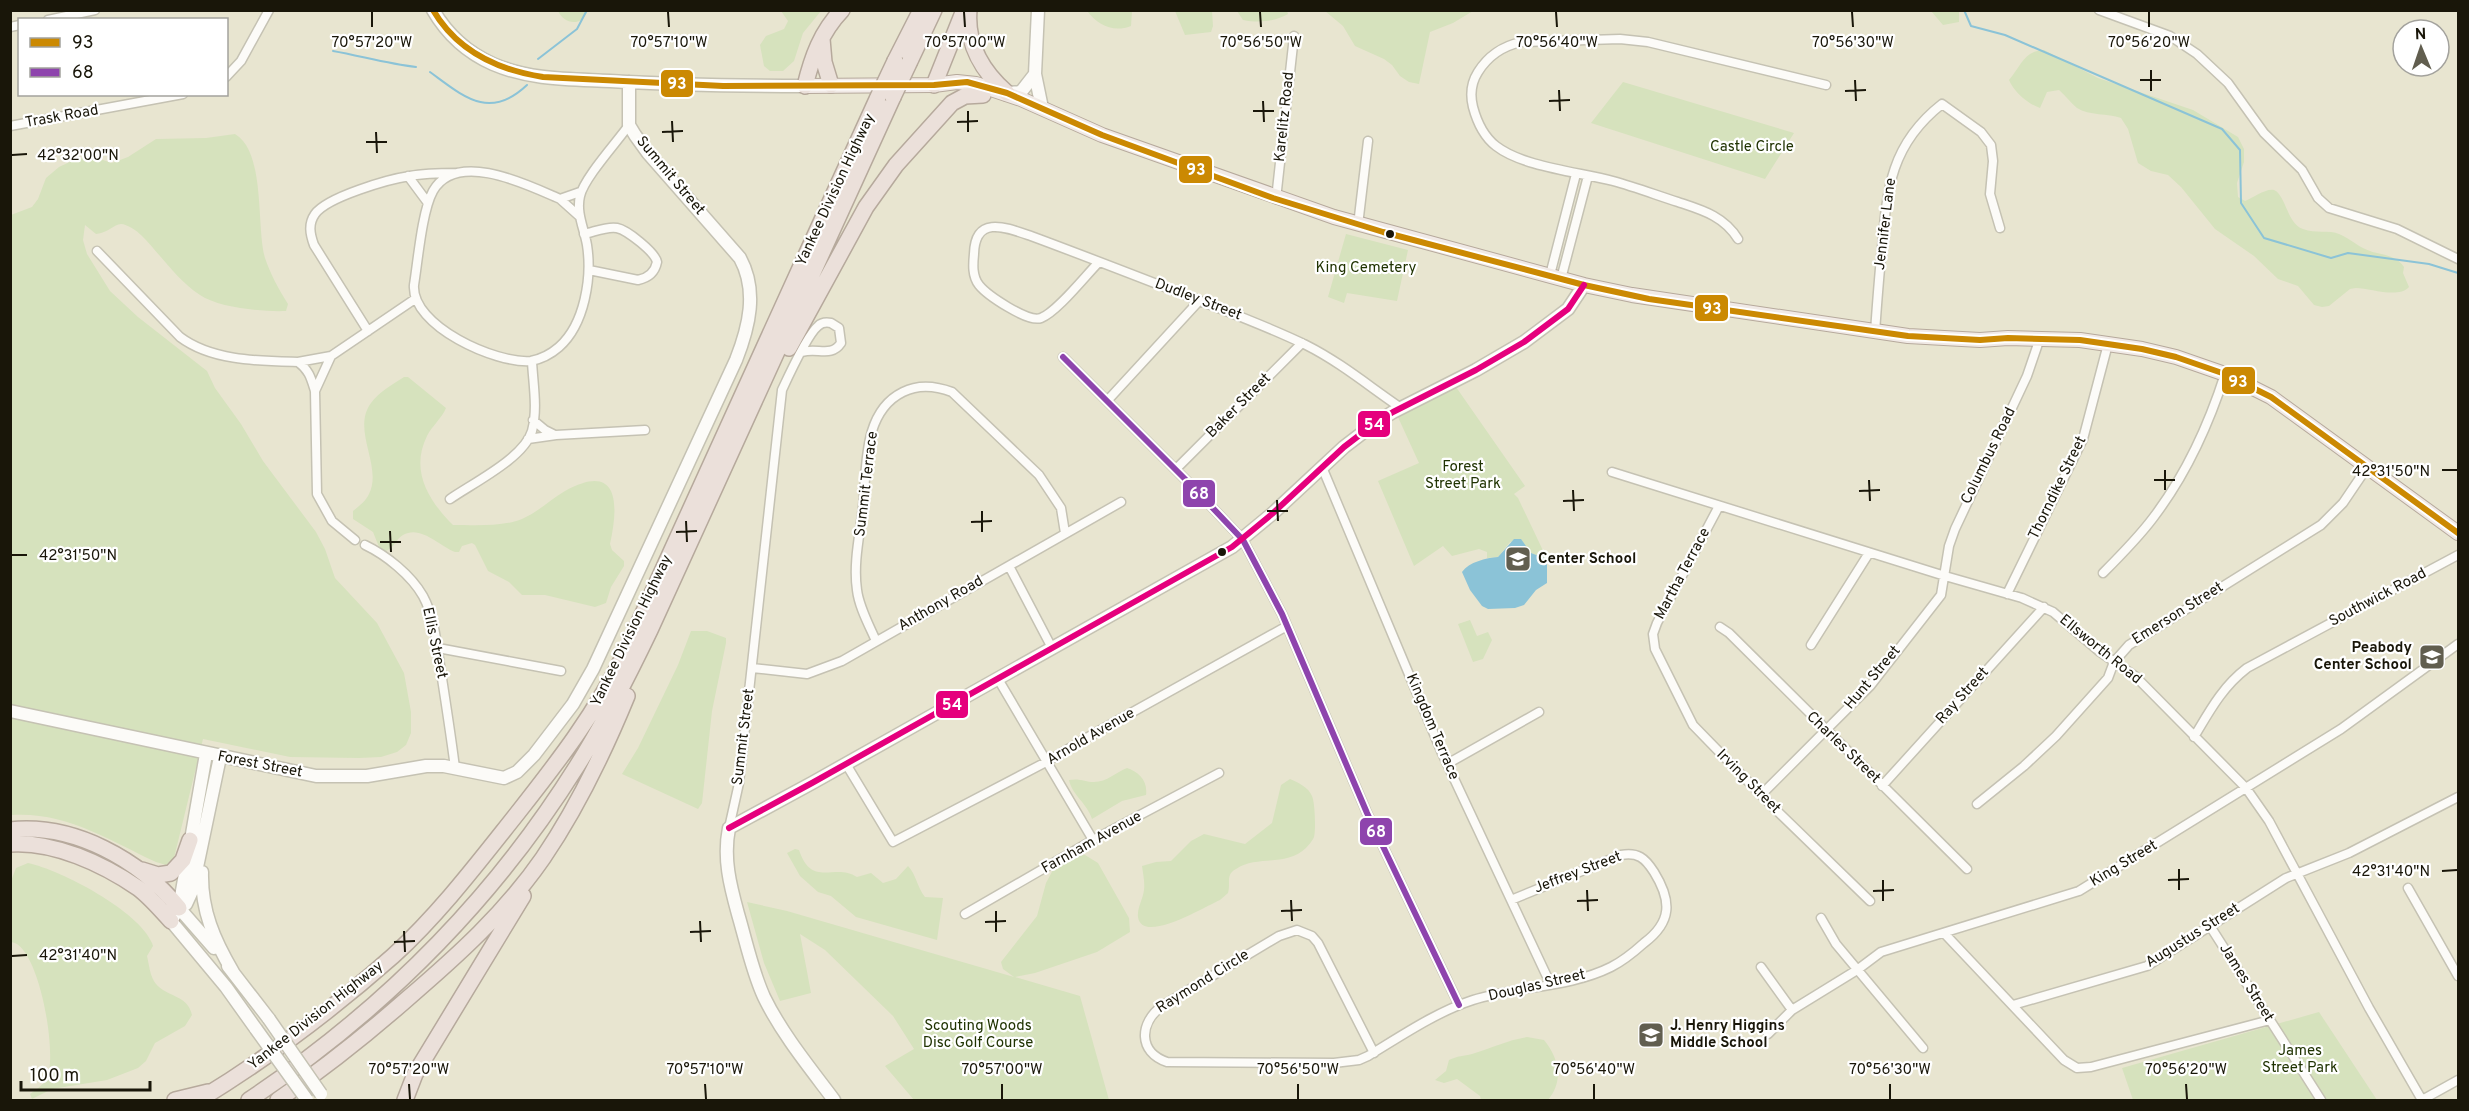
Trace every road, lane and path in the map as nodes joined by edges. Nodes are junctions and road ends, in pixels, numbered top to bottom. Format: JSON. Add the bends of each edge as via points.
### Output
{"nodes":[{"id":1,"x":95,"y":10,"type":"edge"},
{"id":2,"x":269,"y":10,"type":"edge"},
{"id":3,"x":433,"y":10,"type":"edge"},
{"id":4,"x":842,"y":10,"type":"edge"},
{"id":5,"x":912,"y":10,"type":"edge"},
{"id":6,"x":921,"y":10,"type":"edge"},
{"id":7,"x":934,"y":10,"type":"edge"},
{"id":8,"x":964,"y":10,"type":"edge"},
{"id":9,"x":969,"y":10,"type":"edge"},
{"id":10,"x":1038,"y":10,"type":"edge"},
{"id":11,"x":2099,"y":10,"type":"edge"},
{"id":12,"x":57,"y":18,"type":"edge"},
{"id":13,"x":1294,"y":36,"type":"dead end"},
{"id":14,"x":822,"y":39,"type":"junction"},
{"id":15,"x":902,"y":61,"type":"junction"},
{"id":16,"x":1035,"y":74,"type":"junction"},
{"id":17,"x":228,"y":75,"type":"edge"},
{"id":18,"x":629,"y":82,"type":"junction"},
{"id":19,"x":934,"y":85,"type":"junction"},
{"id":20,"x":1826,"y":85,"type":"dead end"},
{"id":21,"x":805,"y":86,"type":"junction"},
{"id":22,"x":831,"y":86,"type":"junction"},
{"id":23,"x":1007,"y":93,"type":"junction"},
{"id":24,"x":983,"y":95,"type":"junction"},
{"id":25,"x":172,"y":96,"type":"edge"},
{"id":26,"x":886,"y":97,"type":"junction"},
{"id":27,"x":1042,"y":108,"type":"junction"},
{"id":28,"x":1066,"y":121,"type":"junction"},
{"id":29,"x":629,"y":125,"type":"junction"},
{"id":30,"x":10,"y":126,"type":"edge"},
{"id":31,"x":1368,"y":141,"type":"dead end"},
{"id":32,"x":464,"y":173,"type":"junction"},
{"id":33,"x":1576,"y":174,"type":"junction"},
{"id":34,"x":408,"y":176,"type":"junction"},
{"id":35,"x":1588,"y":176,"type":"junction"},
{"id":36,"x":580,"y":192,"type":"junction"},
{"id":37,"x":1276,"y":198,"type":"junction"},
{"id":38,"x":560,"y":199,"type":"junction"},
{"id":39,"x":428,"y":203,"type":"junction"},
{"id":40,"x":579,"y":216,"type":"junction"},
{"id":41,"x":1358,"y":225,"type":"junction"},
{"id":42,"x":2000,"y":228,"type":"dead end"},
{"id":43,"x":584,"y":234,"type":"junction"},
{"id":44,"x":1738,"y":239,"type":"dead end"},
{"id":45,"x":97,"y":251,"type":"dead end"},
{"id":46,"x":740,"y":258,"type":"joint"},
{"id":47,"x":2458,"y":259,"type":"edge"},
{"id":48,"x":1100,"y":262,"type":"junction"},
{"id":49,"x":589,"y":270,"type":"junction"},
{"id":50,"x":1556,"y":277,"type":"junction"},
{"id":51,"x":1584,"y":285,"type":"junction"},
{"id":52,"x":415,"y":299,"type":"junction"},
{"id":53,"x":1199,"y":301,"type":"junction"},
{"id":54,"x":368,"y":331,"type":"junction"},
{"id":55,"x":1875,"y":332,"type":"junction"},
{"id":56,"x":2040,"y":338,"type":"junction"},
{"id":57,"x":1302,"y":344,"type":"junction"},
{"id":58,"x":2108,"y":344,"type":"junction"},
{"id":59,"x":802,"y":352,"type":"junction"},
{"id":60,"x":331,"y":356,"type":"junction"},
{"id":61,"x":1063,"y":357,"type":"dead end"},
{"id":62,"x":532,"y":361,"type":"junction"},
{"id":63,"x":298,"y":362,"type":"junction"},
{"id":64,"x":2225,"y":374,"type":"junction"},
{"id":65,"x":315,"y":391,"type":"junction"},
{"id":66,"x":1107,"y":401,"type":"junction"},
{"id":67,"x":1401,"y":408,"type":"junction"},
{"id":68,"x":533,"y":420,"type":"junction"},
{"id":69,"x":645,"y":430,"type":"dead end"},
{"id":70,"x":556,"y":435,"type":"junction"},
{"id":71,"x":528,"y":439,"type":"junction"},
{"id":72,"x":728,"y":462,"type":"junction"},
{"id":73,"x":2368,"y":466,"type":"junction"},
{"id":74,"x":1322,"y":467,"type":"junction"},
{"id":75,"x":1176,"y":469,"type":"junction"},
{"id":76,"x":1612,"y":472,"type":"dead end"},
{"id":77,"x":450,"y":499,"type":"dead end"},
{"id":78,"x":1121,"y":502,"type":"dead end"},
{"id":79,"x":1719,"y":506,"type":"junction"},
{"id":80,"x":1065,"y":533,"type":"junction"},
{"id":81,"x":2458,"y":533,"type":"edge"},
{"id":82,"x":355,"y":540,"type":"dead end"},
{"id":83,"x":1243,"y":540,"type":"junction"},
{"id":84,"x":365,"y":545,"type":"dead end"},
{"id":85,"x":1869,"y":552,"type":"junction"},
{"id":86,"x":2458,"y":555,"type":"edge"},
{"id":87,"x":1009,"y":566,"type":"junction"},
{"id":88,"x":2103,"y":573,"type":"dead end"},
{"id":89,"x":1945,"y":576,"type":"junction"},
{"id":90,"x":670,"y":588,"type":"junction"},
{"id":91,"x":2007,"y":594,"type":"junction"},
{"id":92,"x":2044,"y":606,"type":"junction"},
{"id":93,"x":1287,"y":626,"type":"junction"},
{"id":94,"x":1720,"y":627,"type":"dead end"},
{"id":95,"x":876,"y":641,"type":"junction"},
{"id":96,"x":1653,"y":644,"type":"joint"},
{"id":97,"x":2458,"y":644,"type":"edge"},
{"id":98,"x":1811,"y":645,"type":"dead end"},
{"id":99,"x":438,"y":648,"type":"junction"},
{"id":100,"x":1052,"y":648,"type":"junction"},
{"id":101,"x":2114,"y":662,"type":"junction"},
{"id":102,"x":752,"y":668,"type":"junction"},
{"id":103,"x":561,"y":671,"type":"dead end"},
{"id":104,"x":998,"y":679,"type":"junction"},
{"id":105,"x":10,"y":711,"type":"edge"},
{"id":106,"x":1539,"y":712,"type":"dead end"},
{"id":107,"x":1826,"y":731,"type":"junction"},
{"id":108,"x":2194,"y":737,"type":"junction"},
{"id":109,"x":206,"y":754,"type":"junction"},
{"id":110,"x":220,"y":757,"type":"junction"},
{"id":111,"x":1048,"y":761,"type":"junction"},
{"id":112,"x":846,"y":764,"type":"junction"},
{"id":113,"x":1447,"y":764,"type":"junction"},
{"id":114,"x":455,"y":768,"type":"junction"},
{"id":115,"x":1220,"y":772,"type":"dead end"},
{"id":116,"x":511,"y":775,"type":"joint"},
{"id":117,"x":1882,"y":786,"type":"junction"},
{"id":118,"x":2246,"y":788,"type":"junction"},
{"id":119,"x":1761,"y":795,"type":"junction"},
{"id":120,"x":2458,"y":797,"type":"edge"},
{"id":121,"x":1977,"y":804,"type":"dead end"},
{"id":122,"x":729,"y":828,"type":"junction"},
{"id":123,"x":10,"y":830,"type":"edge"},
{"id":124,"x":204,"y":833,"type":"junction"},
{"id":125,"x":190,"y":840,"type":"junction"},
{"id":126,"x":1093,"y":840,"type":"junction"},
{"id":127,"x":10,"y":844,"type":"edge"},
{"id":128,"x":544,"y":856,"type":"junction"},
{"id":129,"x":128,"y":863,"type":"junction"},
{"id":130,"x":1967,"y":869,"type":"dead end"},
{"id":131,"x":2298,"y":874,"type":"junction"},
{"id":132,"x":2408,"y":888,"type":"dead end"},
{"id":133,"x":1664,"y":891,"type":"joint"},
{"id":134,"x":1511,"y":900,"type":"junction"},
{"id":135,"x":1870,"y":901,"type":"dead end"},
{"id":136,"x":175,"y":914,"type":"junction"},
{"id":137,"x":965,"y":914,"type":"dead end"},
{"id":138,"x":1821,"y":918,"type":"dead end"},
{"id":139,"x":2210,"y":926,"type":"junction"},
{"id":140,"x":1944,"y":933,"type":"junction"},
{"id":141,"x":1761,"y":967,"type":"dead end"},
{"id":142,"x":1857,"y":970,"type":"junction"},
{"id":143,"x":233,"y":972,"type":"junction"},
{"id":144,"x":2458,"y":976,"type":"edge"},
{"id":145,"x":1550,"y":984,"type":"junction"},
{"id":146,"x":1459,"y":1005,"type":"junction"},
{"id":147,"x":2013,"y":1005,"type":"junction"},
{"id":148,"x":1792,"y":1010,"type":"junction"},
{"id":149,"x":2270,"y":1020,"type":"junction"},
{"id":150,"x":1768,"y":1034,"type":"dead end"},
{"id":151,"x":1923,"y":1048,"type":"dead end"},
{"id":152,"x":1374,"y":1053,"type":"junction"},
{"id":153,"x":416,"y":1074,"type":"junction"},
{"id":154,"x":2458,"y":1080,"type":"edge"},
{"id":155,"x":217,"y":1090,"type":"junction"},
{"id":156,"x":323,"y":1097,"type":"edge"},
{"id":157,"x":175,"y":1101,"type":"edge"},
{"id":158,"x":199,"y":1101,"type":"edge"},
{"id":159,"x":249,"y":1101,"type":"edge"},
{"id":160,"x":278,"y":1101,"type":"edge"},
{"id":161,"x":307,"y":1101,"type":"edge"},
{"id":162,"x":399,"y":1101,"type":"edge"},
{"id":163,"x":405,"y":1101,"type":"edge"},
{"id":164,"x":834,"y":1101,"type":"edge"},
{"id":165,"x":2321,"y":1101,"type":"edge"},
{"id":166,"x":2422,"y":1101,"type":"edge"}],
"edges":[{"from":1,"to":12,"type":"street"},
{"from":2,"to":17,"type":"street","via":[[241,61]]},
{"from":3,"to":18,"type":"street","via":[[465,48],[503,68],[543,77]]},
{"from":4,"to":14,"type":"highway"},
{"from":5,"to":15,"type":"highway"},
{"from":6,"to":15,"type":"highway","name":"Yankee Division Highway"},
{"from":7,"to":15,"type":"highway","name":"Yankee Division Highway"},
{"from":8,"to":19,"type":"highway"},
{"from":9,"to":23,"type":"highway","via":[[971,37],[979,61]]},
{"from":10,"to":16,"type":"street"},
{"from":11,"to":47,"type":"street","via":[[2170,36],[2197,54],[2228,83],[2264,133],[2302,170],[2318,198],[2330,208],[2397,229]]},
{"from":13,"to":37,"type":"street","name":"Karelitz Road"},
{"from":14,"to":21,"type":"highway","via":[[813,53]]},
{"from":14,"to":22,"type":"highway"},
{"from":15,"to":26,"type":"highway","name":"Yankee Division Highway","bridge":true},
{"from":16,"to":23,"type":"street","via":[[1021,92]]},
{"from":16,"to":27,"type":"street"},
{"from":18,"to":21,"type":"street"},
{"from":18,"to":29,"type":"street","name":"Summit Street"},
{"from":19,"to":22,"type":"main road"},
{"from":19,"to":23,"type":"main road","via":[[967,82]]},
{"from":19,"to":24,"type":"main road"},
{"from":20,"to":33,"type":"street","via":[[1641,41],[1521,42],[1492,55],[1478,72],[1471,92],[1484,133],[1506,152]]},
{"from":21,"to":22,"type":"main road"},
{"from":23,"to":27,"type":"main road"},
{"from":24,"to":28,"type":"main road"},
{"from":24,"to":72,"type":"highway","via":[[966,96],[952,103],[912,144],[883,182]]},
{"from":25,"to":30,"type":"street","name":"Trask Road"},
{"from":26,"to":72,"type":"highway","name":"Yankee Division Highway"},
{"from":26,"to":155,"type":"highway","name":"Yankee Division Highway","via":[[625,653],[587,721],[489,849],[393,955],[318,1018]]},
{"from":27,"to":28,"type":"main road"},
{"from":28,"to":37,"type":"main road"},
{"from":29,"to":36,"type":"street"},
{"from":29,"to":46,"type":"street","name":"Summit Street","via":[[648,153]]},
{"from":31,"to":41,"type":"street"},
{"from":32,"to":34,"type":"street"},
{"from":32,"to":38,"type":"street","via":[[501,174]]},
{"from":32,"to":39,"type":"street","via":[[452,175],[434,188]]},
{"from":33,"to":35,"type":"street"},
{"from":33,"to":50,"type":"street"},
{"from":34,"to":39,"type":"street"},
{"from":34,"to":54,"type":"street","via":[[328,203],[315,214],[310,230],[318,253]]},
{"from":35,"to":44,"type":"street","via":[[1720,218]]},
{"from":35,"to":50,"type":"street"},
{"from":36,"to":38,"type":"street"},
{"from":36,"to":40,"type":"street"},
{"from":37,"to":41,"type":"main road"},
{"from":38,"to":40,"type":"street"},
{"from":39,"to":52,"type":"street"},
{"from":40,"to":43,"type":"street"},
{"from":41,"to":50,"type":"main road"},
{"from":42,"to":55,"type":"street","name":"Jennifer Lane","via":[[1990,194],[1990,145],[1971,124],[1942,104],[1920,123],[1890,177]]},
{"from":43,"to":49,"type":"street"},
{"from":43,"to":49,"type":"street","via":[[611,228],[623,230],[652,252],[657,262],[654,272],[638,280]]},
{"from":45,"to":63,"type":"street","via":[[194,347],[222,355]]},
{"from":46,"to":116,"type":"street","name":"Yankee Division Highway","via":[[748,276],[750,301],[747,330],[736,360],[593,669],[558,725],[522,768]]},
{"from":48,"to":48,"type":"street","name":"Dudley Street","via":[[1050,313],[1032,320],[992,296],[976,280],[974,246],[981,230],[996,226]]},
{"from":48,"to":53,"type":"street","name":"Dudley Street"},
{"from":49,"to":62,"type":"street","via":[[572,330],[554,351]]},
{"from":50,"to":51,"type":"main road"},
{"from":51,"to":55,"type":"main road","via":[[1649,299]]},
{"from":51,"to":67,"type":"street","via":[[1568,309],[1533,336]]},
{"from":52,"to":54,"type":"street"},
{"from":52,"to":62,"type":"street","via":[[435,323],[467,344],[498,357]]},
{"from":53,"to":57,"type":"street","name":"Dudley Street"},
{"from":53,"to":66,"type":"street"},
{"from":54,"to":60,"type":"street"},
{"from":55,"to":56,"type":"main road","via":[[1932,338]]},
{"from":56,"to":58,"type":"main road"},
{"from":56,"to":89,"type":"street","name":"Columbus Road","via":[[2027,376],[1957,523]]},
{"from":57,"to":67,"type":"street","name":"Dudley Street"},
{"from":57,"to":75,"type":"street","name":"Baker Street"},
{"from":58,"to":64,"type":"main road","via":[[2176,357]]},
{"from":58,"to":91,"type":"street","name":"Thorndike Street","via":[[2083,439]]},
{"from":59,"to":59,"type":"street","name":"Summit Street","via":[[818,326],[831,323],[839,328],[842,338],[835,350]]},
{"from":59,"to":102,"type":"street","name":"Summit Street","via":[[781,396]]},
{"from":60,"to":63,"type":"street"},
{"from":60,"to":65,"type":"street"},
{"from":61,"to":66,"type":"street"},
{"from":62,"to":68,"type":"street"},
{"from":63,"to":65,"type":"street","via":[[308,371]]},
{"from":64,"to":73,"type":"main road","via":[[2286,406]]},
{"from":64,"to":88,"type":"street","via":[[2213,408],[2173,489],[2152,520]]},
{"from":65,"to":82,"type":"street","via":[[317,494],[332,521]]},
{"from":66,"to":75,"type":"street"},
{"from":67,"to":74,"type":"street","via":[[1374,424]]},
{"from":68,"to":70,"type":"street"},
{"from":68,"to":71,"type":"street"},
{"from":69,"to":70,"type":"street"},
{"from":70,"to":71,"type":"street"},
{"from":71,"to":77,"type":"street","via":[[515,455]]},
{"from":72,"to":90,"type":"highway","name":"Yankee Division Highway"},
{"from":73,"to":81,"type":"main road"},
{"from":73,"to":101,"type":"street","name":"Emerson Street","via":[[2328,520],[2129,645]]},
{"from":74,"to":83,"type":"street"},
{"from":74,"to":113,"type":"street","name":"Kingdom Terrace"},
{"from":75,"to":83,"type":"street"},
{"from":76,"to":79,"type":"street","name":"Ellsworth Road"},
{"from":78,"to":80,"type":"street","name":"Anthony Road"},
{"from":79,"to":85,"type":"street","name":"Ellsworth Road"},
{"from":79,"to":96,"type":"street","name":"Martha Terrace","via":[[1662,613]]},
{"from":80,"to":87,"type":"street","name":"Anthony Road"},
{"from":80,"to":95,"type":"street","name":"Summit Terrace","via":[[1061,508],[1040,475],[952,392],[911,388],[892,398],[879,413],[871,433],[857,561],[859,599]]},
{"from":83,"to":93,"type":"street"},
{"from":83,"to":100,"type":"street"},
{"from":84,"to":99,"type":"street","name":"Ellis Street","via":[[394,564],[418,587],[432,620]]},
{"from":85,"to":89,"type":"street","name":"Ellsworth Road"},
{"from":85,"to":98,"type":"street"},
{"from":86,"to":108,"type":"street","name":"Southwick Road","via":[[2247,668],[2220,695]]},
{"from":87,"to":95,"type":"street","name":"Anthony Road"},
{"from":87,"to":100,"type":"street"},
{"from":89,"to":91,"type":"street","name":"Ellsworth Road"},
{"from":89,"to":107,"type":"street","name":"Hunt Street","via":[[1941,595],[1870,686]]},
{"from":90,"to":128,"type":"highway","via":[[621,711],[579,798]]},
{"from":90,"to":159,"type":"highway","name":"Yankee Division Highway","via":[[601,726],[554,802],[506,868],[396,986],[313,1056]]},
{"from":91,"to":92,"type":"street","name":"Ellsworth Road"},
{"from":92,"to":101,"type":"street","name":"Ellsworth Road"},
{"from":92,"to":117,"type":"street","name":"Ray Street"},
{"from":93,"to":111,"type":"street","name":"Arnold Avenue"},
{"from":93,"to":146,"type":"street","via":[[1367,813]]},
{"from":94,"to":107,"type":"street","name":"Charles Street"},
{"from":95,"to":102,"type":"street","name":"Anthony Road","via":[[842,661],[807,674]]},
{"from":96,"to":119,"type":"street","name":"Irving Street","via":[[1693,725]]},
{"from":97,"to":118,"type":"street","name":"King Street","via":[[2341,729]]},
{"from":99,"to":103,"type":"street"},
{"from":99,"to":114,"type":"street","name":"Ellis Street"},
{"from":100,"to":104,"type":"street"},
{"from":101,"to":108,"type":"street","name":"Ellsworth Road","via":[[2135,676]]},
{"from":101,"to":121,"type":"street","name":"Emerson Street","via":[[2108,678],[2056,736]]},
{"from":102,"to":122,"type":"street","name":"Summit Street","via":[[739,783]]},
{"from":104,"to":111,"type":"street"},
{"from":104,"to":112,"type":"street"},
{"from":105,"to":109,"type":"street","name":"Forest Street"},
{"from":106,"to":113,"type":"street"},
{"from":107,"to":117,"type":"street","name":"Charles Street"},
{"from":107,"to":119,"type":"street","name":"Hunt Street"},
{"from":108,"to":118,"type":"street","name":"Ellsworth Road"},
{"from":109,"to":110,"type":"street","name":"Forest Street"},
{"from":109,"to":125,"type":"street"},
{"from":110,"to":114,"type":"street","name":"Forest Street","via":[[331,777],[367,776],[426,766]]},
{"from":110,"to":124,"type":"street"},
{"from":111,"to":112,"type":"street","name":"Arnold Avenue","via":[[892,842]]},
{"from":111,"to":126,"type":"street"},
{"from":112,"to":122,"type":"street"},
{"from":113,"to":134,"type":"street","name":"Kingdom Terrace"},
{"from":114,"to":116,"type":"street","name":"Forest Street","via":[[496,777]]},
{"from":115,"to":126,"type":"street","name":"Farnham Avenue"},
{"from":117,"to":130,"type":"street","name":"Charles Street"},
{"from":118,"to":131,"type":"street","name":"Ellsworth Road","via":[[2270,821]]},
{"from":118,"to":140,"type":"street","name":"King Street","via":[[2079,891]]},
{"from":119,"to":135,"type":"street","name":"Irving Street"},
{"from":120,"to":131,"type":"street","name":"Augustus Street","via":[[2349,853]]},
{"from":122,"to":164,"type":"street","name":"Summit Street","via":[[726,857],[731,888],[762,991],[783,1029]]},
{"from":123,"to":129,"type":"highway","via":[[61,833]]},
{"from":124,"to":136,"type":"street","via":[[192,891]]},
{"from":124,"to":143,"type":"street","via":[[203,901],[212,934]]},
{"from":125,"to":129,"type":"highway","via":[[183,860],[171,873],[152,873]]},
{"from":125,"to":136,"type":"street"},
{"from":126,"to":137,"type":"street","name":"Farnham Avenue"},
{"from":127,"to":136,"type":"highway","via":[[60,850],[139,888]]},
{"from":128,"to":153,"type":"highway"},
{"from":128,"to":160,"type":"highway","via":[[464,950],[359,1040]]},
{"from":129,"to":136,"type":"highway","via":[[150,878]]},
{"from":131,"to":139,"type":"street","name":"Augustus Street"},
{"from":131,"to":166,"type":"street","name":"Ellsworth Road"},
{"from":132,"to":144,"type":"street"},
{"from":133,"to":134,"type":"street","name":"Jeffrey Street","via":[[1646,861],[1628,854]]},
{"from":133,"to":145,"type":"street","name":"Douglas Street","via":[[1667,915],[1649,940],[1609,968]]},
{"from":134,"to":145,"type":"street","name":"Kingdom Terrace"},
{"from":136,"to":143,"type":"street"},
{"from":136,"to":161,"type":"street","bridge":true},
{"from":138,"to":142,"type":"street"},
{"from":139,"to":147,"type":"street","name":"Augustus Street","via":[[2138,970]]},
{"from":139,"to":149,"type":"street","name":"James Street"},
{"from":140,"to":142,"type":"street","name":"King Street","via":[[1881,952]]},
{"from":140,"to":147,"type":"street"},
{"from":141,"to":148,"type":"street"},
{"from":142,"to":148,"type":"street","name":"King Street"},
{"from":142,"to":151,"type":"street"},
{"from":143,"to":156,"type":"street","bridge":true},
{"from":145,"to":146,"type":"street","name":"Douglas Street"},
{"from":146,"to":152,"type":"street","name":"Douglas Street"},
{"from":147,"to":149,"type":"street","via":[[2064,1060],[2077,1068]]},
{"from":148,"to":150,"type":"street","name":"King Street"},
{"from":149,"to":165,"type":"street","name":"James Street"},
{"from":152,"to":152,"type":"street","name":"Raymond Circle","via":[[1359,1060],[1334,1063],[1167,1062],[1152,1053],[1144,1030],[1152,1013],[1161,1006],[1279,936],[1297,930],[1312,936],[1317,943]]},
{"from":153,"to":162,"type":"highway"},
{"from":153,"to":163,"type":"highway"},
{"from":154,"to":166,"type":"street"},
{"from":155,"to":157,"type":"highway"},
{"from":155,"to":158,"type":"highway","name":"Yankee Division Highway"}]}
